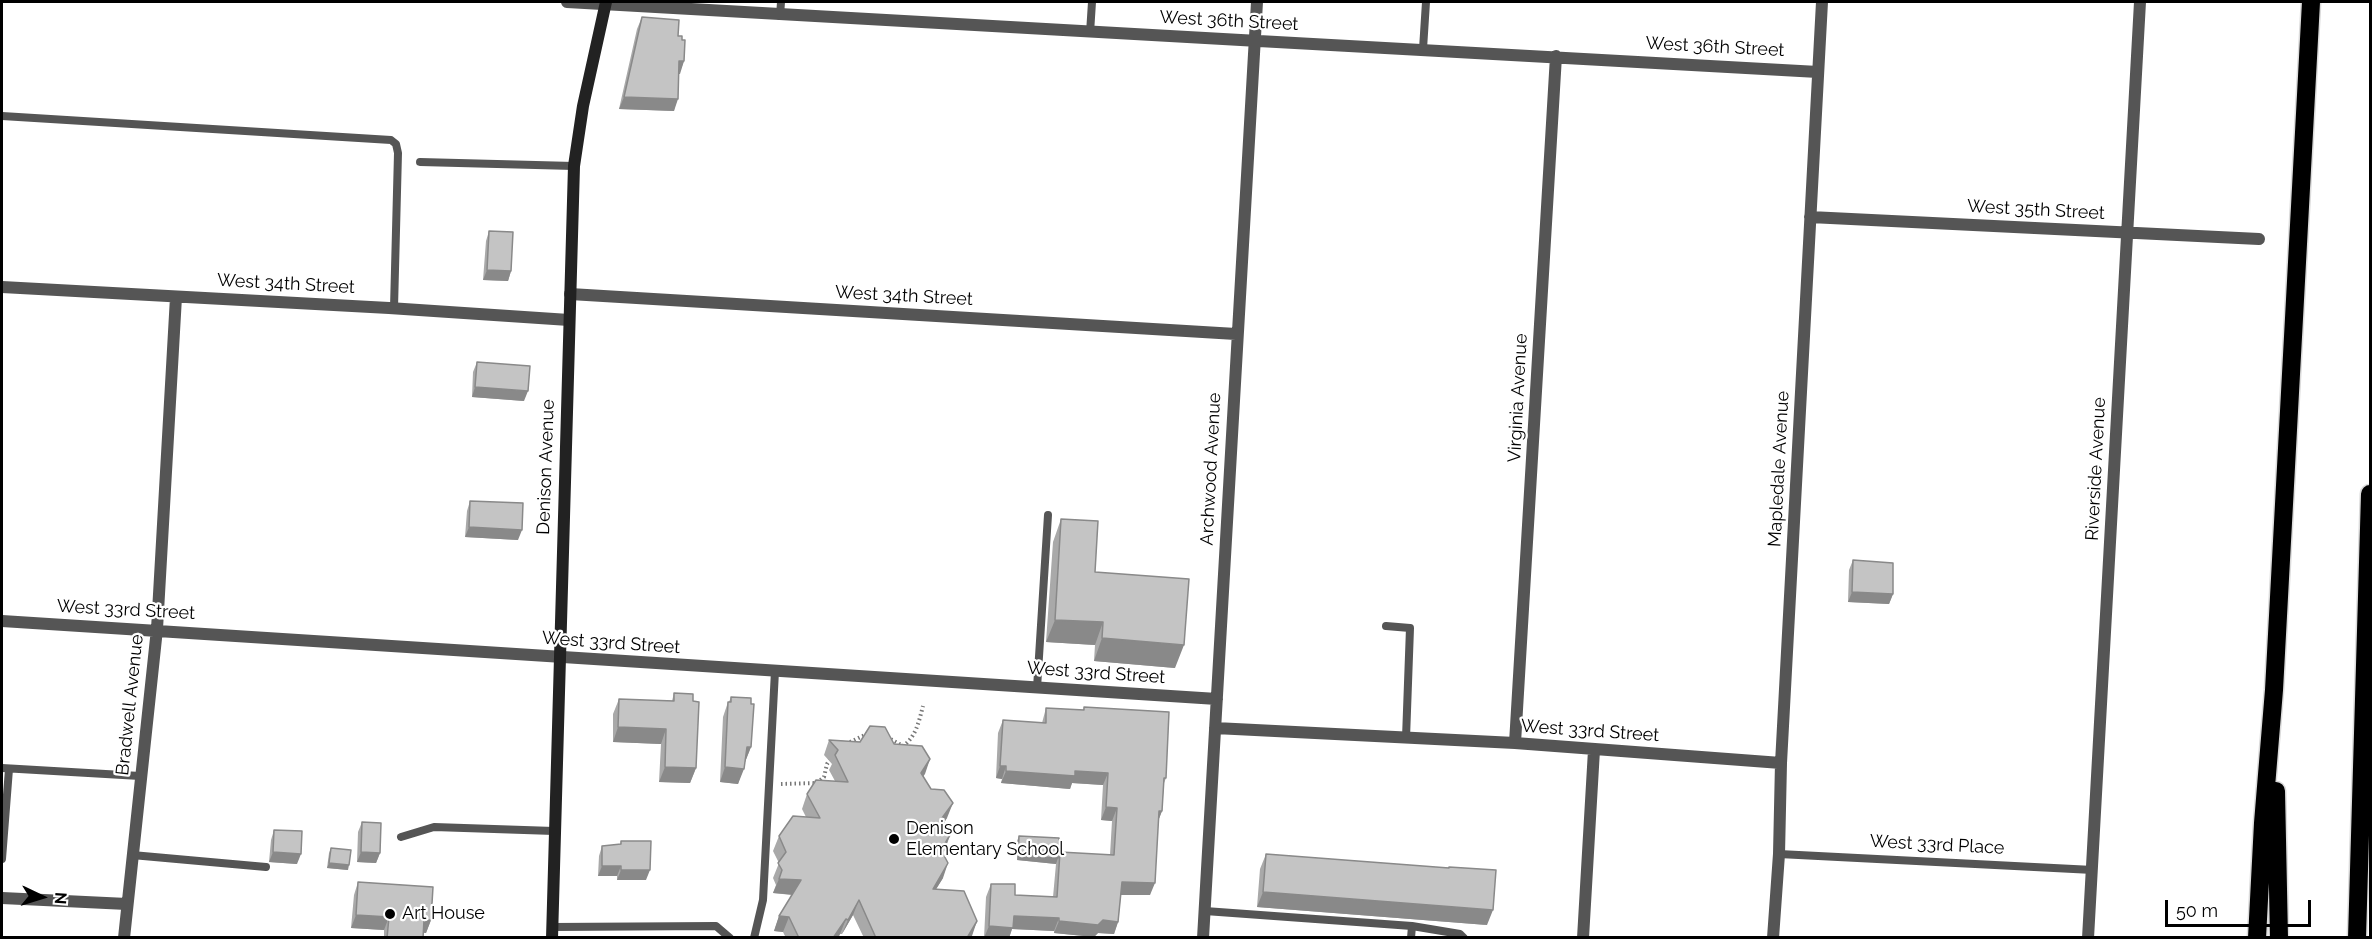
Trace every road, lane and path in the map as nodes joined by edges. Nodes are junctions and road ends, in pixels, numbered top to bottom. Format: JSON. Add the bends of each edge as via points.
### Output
{"nodes":[{"id":1,"x":567,"y":2,"type":"edge"},
{"id":2,"x":781,"y":2,"type":"edge"},
{"id":3,"x":1092,"y":2,"type":"edge"},
{"id":4,"x":1257,"y":2,"type":"edge"},
{"id":5,"x":1426,"y":2,"type":"edge"},
{"id":6,"x":1822,"y":2,"type":"edge"},
{"id":7,"x":2140,"y":2,"type":"edge"},
{"id":8,"x":2311,"y":2,"type":"edge"},
{"id":9,"x":606,"y":3,"type":"edge"},
{"id":10,"x":780,"y":16,"type":"junction"},
{"id":11,"x":1090,"y":33,"type":"junction"},
{"id":12,"x":1254,"y":39,"type":"junction"},
{"id":13,"x":1423,"y":49,"type":"junction"},
{"id":14,"x":1556,"y":56,"type":"junction"},
{"id":15,"x":1818,"y":72,"type":"junction"},
{"id":16,"x":2,"y":116,"type":"edge"},
{"id":17,"x":420,"y":162,"type":"dead end"},
{"id":18,"x":574,"y":166,"type":"junction"},
{"id":19,"x":1810,"y":217,"type":"junction"},
{"id":20,"x":2127,"y":233,"type":"junction"},
{"id":21,"x":2259,"y":239,"type":"dead end"},
{"id":22,"x":2,"y":287,"type":"edge"},
{"id":23,"x":570,"y":294,"type":"junction"},
{"id":24,"x":176,"y":297,"type":"junction"},
{"id":25,"x":394,"y":308,"type":"junction"},
{"id":26,"x":569,"y":320,"type":"junction"},
{"id":27,"x":1236,"y":334,"type":"junction"},
{"id":28,"x":2370,"y":494,"type":"edge"},
{"id":29,"x":1048,"y":514,"type":"dead end"},
{"id":30,"x":2,"y":621,"type":"edge"},
{"id":31,"x":1386,"y":626,"type":"dead end"},
{"id":32,"x":157,"y":629,"type":"junction"},
{"id":33,"x":558,"y":658,"type":"junction"},
{"id":34,"x":775,"y":671,"type":"junction"},
{"id":35,"x":1037,"y":688,"type":"junction"},
{"id":36,"x":2274,"y":690,"type":"junction"},
{"id":37,"x":1217,"y":699,"type":"junction"},
{"id":38,"x":923,"y":706,"type":"dead end"},
{"id":39,"x":1215,"y":728,"type":"junction"},
{"id":40,"x":878,"y":734,"type":"edge"},
{"id":41,"x":885,"y":735,"type":"edge"},
{"id":42,"x":1406,"y":738,"type":"junction"},
{"id":43,"x":1515,"y":743,"type":"junction"},
{"id":44,"x":1594,"y":750,"type":"junction"},
{"id":45,"x":1781,"y":763,"type":"junction"},
{"id":46,"x":5,"y":768,"type":"edge"},
{"id":47,"x":140,"y":776,"type":"junction"},
{"id":48,"x":780,"y":784,"type":"dead end"},
{"id":49,"x":554,"y":831,"type":"junction"},
{"id":50,"x":401,"y":837,"type":"dead end"},
{"id":51,"x":1779,"y":854,"type":"junction"},
{"id":52,"x":132,"y":855,"type":"junction"},
{"id":53,"x":2,"y":859,"type":"edge"},
{"id":54,"x":266,"y":867,"type":"dead end"},
{"id":55,"x":2092,"y":870,"type":"junction"},
{"id":56,"x":2,"y":898,"type":"edge"},
{"id":57,"x":127,"y":904,"type":"junction"},
{"id":58,"x":1205,"y":911,"type":"junction"},
{"id":59,"x":1412,"y":926,"type":"junction"},
{"id":60,"x":552,"y":932,"type":"edge"},
{"id":61,"x":124,"y":938,"type":"edge"},
{"id":62,"x":730,"y":938,"type":"edge"},
{"id":63,"x":754,"y":938,"type":"edge"},
{"id":64,"x":1203,"y":938,"type":"edge"},
{"id":65,"x":1411,"y":938,"type":"edge"},
{"id":66,"x":1464,"y":938,"type":"edge"},
{"id":67,"x":1583,"y":938,"type":"edge"},
{"id":68,"x":1773,"y":938,"type":"edge"},
{"id":69,"x":2088,"y":938,"type":"edge"},
{"id":70,"x":2257,"y":938,"type":"edge"},
{"id":71,"x":2278,"y":938,"type":"edge"},
{"id":72,"x":2357,"y":938,"type":"edge"}],
"edges":[{"from":1,"to":9,"type":"street","name":"West 36th Street"},
{"from":2,"to":10,"type":"lane"},
{"from":3,"to":11,"type":"lane"},
{"from":4,"to":12,"type":"street","name":"Archwood Avenue"},
{"from":5,"to":13,"type":"lane"},
{"from":6,"to":15,"type":"street","name":"Mapledale Avenue"},
{"from":7,"to":20,"type":"street","name":"Riverside Avenue"},
{"from":8,"to":36,"type":"highway"},
{"from":9,"to":10,"type":"street","name":"West 36th Street"},
{"from":9,"to":18,"type":"main road","name":"Denison Avenue"},
{"from":10,"to":11,"type":"street","name":"West 36th Street"},
{"from":11,"to":12,"type":"street","name":"West 36th Street"},
{"from":12,"to":13,"type":"street","name":"West 36th Street"},
{"from":12,"to":27,"type":"street","name":"Archwood Avenue"},
{"from":13,"to":14,"type":"street","name":"West 36th Street"},
{"from":14,"to":15,"type":"street","name":"West 36th Street"},
{"from":14,"to":43,"type":"street","name":"Virginia Avenue"},
{"from":15,"to":19,"type":"street","name":"Mapledale Avenue"},
{"from":16,"to":25,"type":"lane","via":[[391,140],[398,153]]},
{"from":17,"to":18,"type":"lane"},
{"from":18,"to":23,"type":"main road","name":"Denison Avenue"},
{"from":19,"to":20,"type":"street","name":"West 35th Street"},
{"from":19,"to":45,"type":"street","name":"Mapledale Avenue"},
{"from":20,"to":21,"type":"street","name":"West 35th Street"},
{"from":20,"to":55,"type":"street","name":"Riverside Avenue"},
{"from":22,"to":24,"type":"street","name":"West 34th Street"},
{"from":23,"to":26,"type":"main road","name":"Denison Avenue"},
{"from":23,"to":27,"type":"street","name":"West 34th Street"},
{"from":24,"to":25,"type":"street","name":"West 34th Street"},
{"from":24,"to":32,"type":"street","name":"Bradwell Avenue"},
{"from":25,"to":26,"type":"street","name":"West 34th Street"},
{"from":26,"to":33,"type":"main road","name":"Denison Avenue"},
{"from":27,"to":37,"type":"street","name":"Archwood Avenue"},
{"from":28,"to":72,"type":"highway"},
{"from":29,"to":35,"type":"lane"},
{"from":30,"to":32,"type":"street","name":"West 33rd Street"},
{"from":31,"to":42,"type":"lane","via":[[1410,628]]},
{"from":32,"to":33,"type":"street","name":"West 33rd Street"},
{"from":32,"to":47,"type":"street","name":"Bradwell Avenue"},
{"from":33,"to":34,"type":"street","name":"West 33rd Street"},
{"from":33,"to":49,"type":"main road","name":"Denison Avenue"},
{"from":34,"to":35,"type":"street","name":"West 33rd Street"},
{"from":34,"to":63,"type":"lane","via":[[763,900]]},
{"from":35,"to":37,"type":"street","name":"West 33rd Street"},
{"from":36,"to":70,"type":"highway"},
{"from":36,"to":71,"type":"highway"},
{"from":37,"to":39,"type":"street","name":"Archwood Avenue"},
{"from":38,"to":41,"type":"path","via":[[910,741],[903,746]]},
{"from":39,"to":42,"type":"street","name":"West 33rd Street"},
{"from":39,"to":58,"type":"street","name":"Archwood Avenue"},
{"from":40,"to":48,"type":"path","via":[[871,732],[838,748],[817,783]]},
{"from":42,"to":43,"type":"street","name":"West 33rd Street"},
{"from":43,"to":44,"type":"street","name":"West 33rd Street"},
{"from":44,"to":45,"type":"street","name":"West 33rd Street"},
{"from":44,"to":67,"type":"street"},
{"from":45,"to":51,"type":"street","name":"Mapledale Avenue"},
{"from":46,"to":47,"type":"lane"},
{"from":46,"to":53,"type":"lane"},
{"from":47,"to":52,"type":"street","name":"Bradwell Avenue"},
{"from":49,"to":50,"type":"lane","via":[[434,827]]},
{"from":49,"to":60,"type":"main road","name":"Denison Avenue"},
{"from":51,"to":55,"type":"lane","name":"West 33rd Place"},
{"from":51,"to":68,"type":"street","name":"Mapledale Avenue"},
{"from":52,"to":54,"type":"lane"},
{"from":52,"to":57,"type":"street","name":"Bradwell Avenue"},
{"from":55,"to":69,"type":"street","name":"Riverside Avenue"},
{"from":56,"to":57,"type":"street"},
{"from":57,"to":61,"type":"street","name":"Bradwell Avenue"},
{"from":58,"to":59,"type":"lane"},
{"from":58,"to":64,"type":"street","name":"Archwood Avenue"},
{"from":59,"to":65,"type":"lane"},
{"from":59,"to":66,"type":"lane"},
{"from":60,"to":62,"type":"lane","via":[[716,926]]}]}
